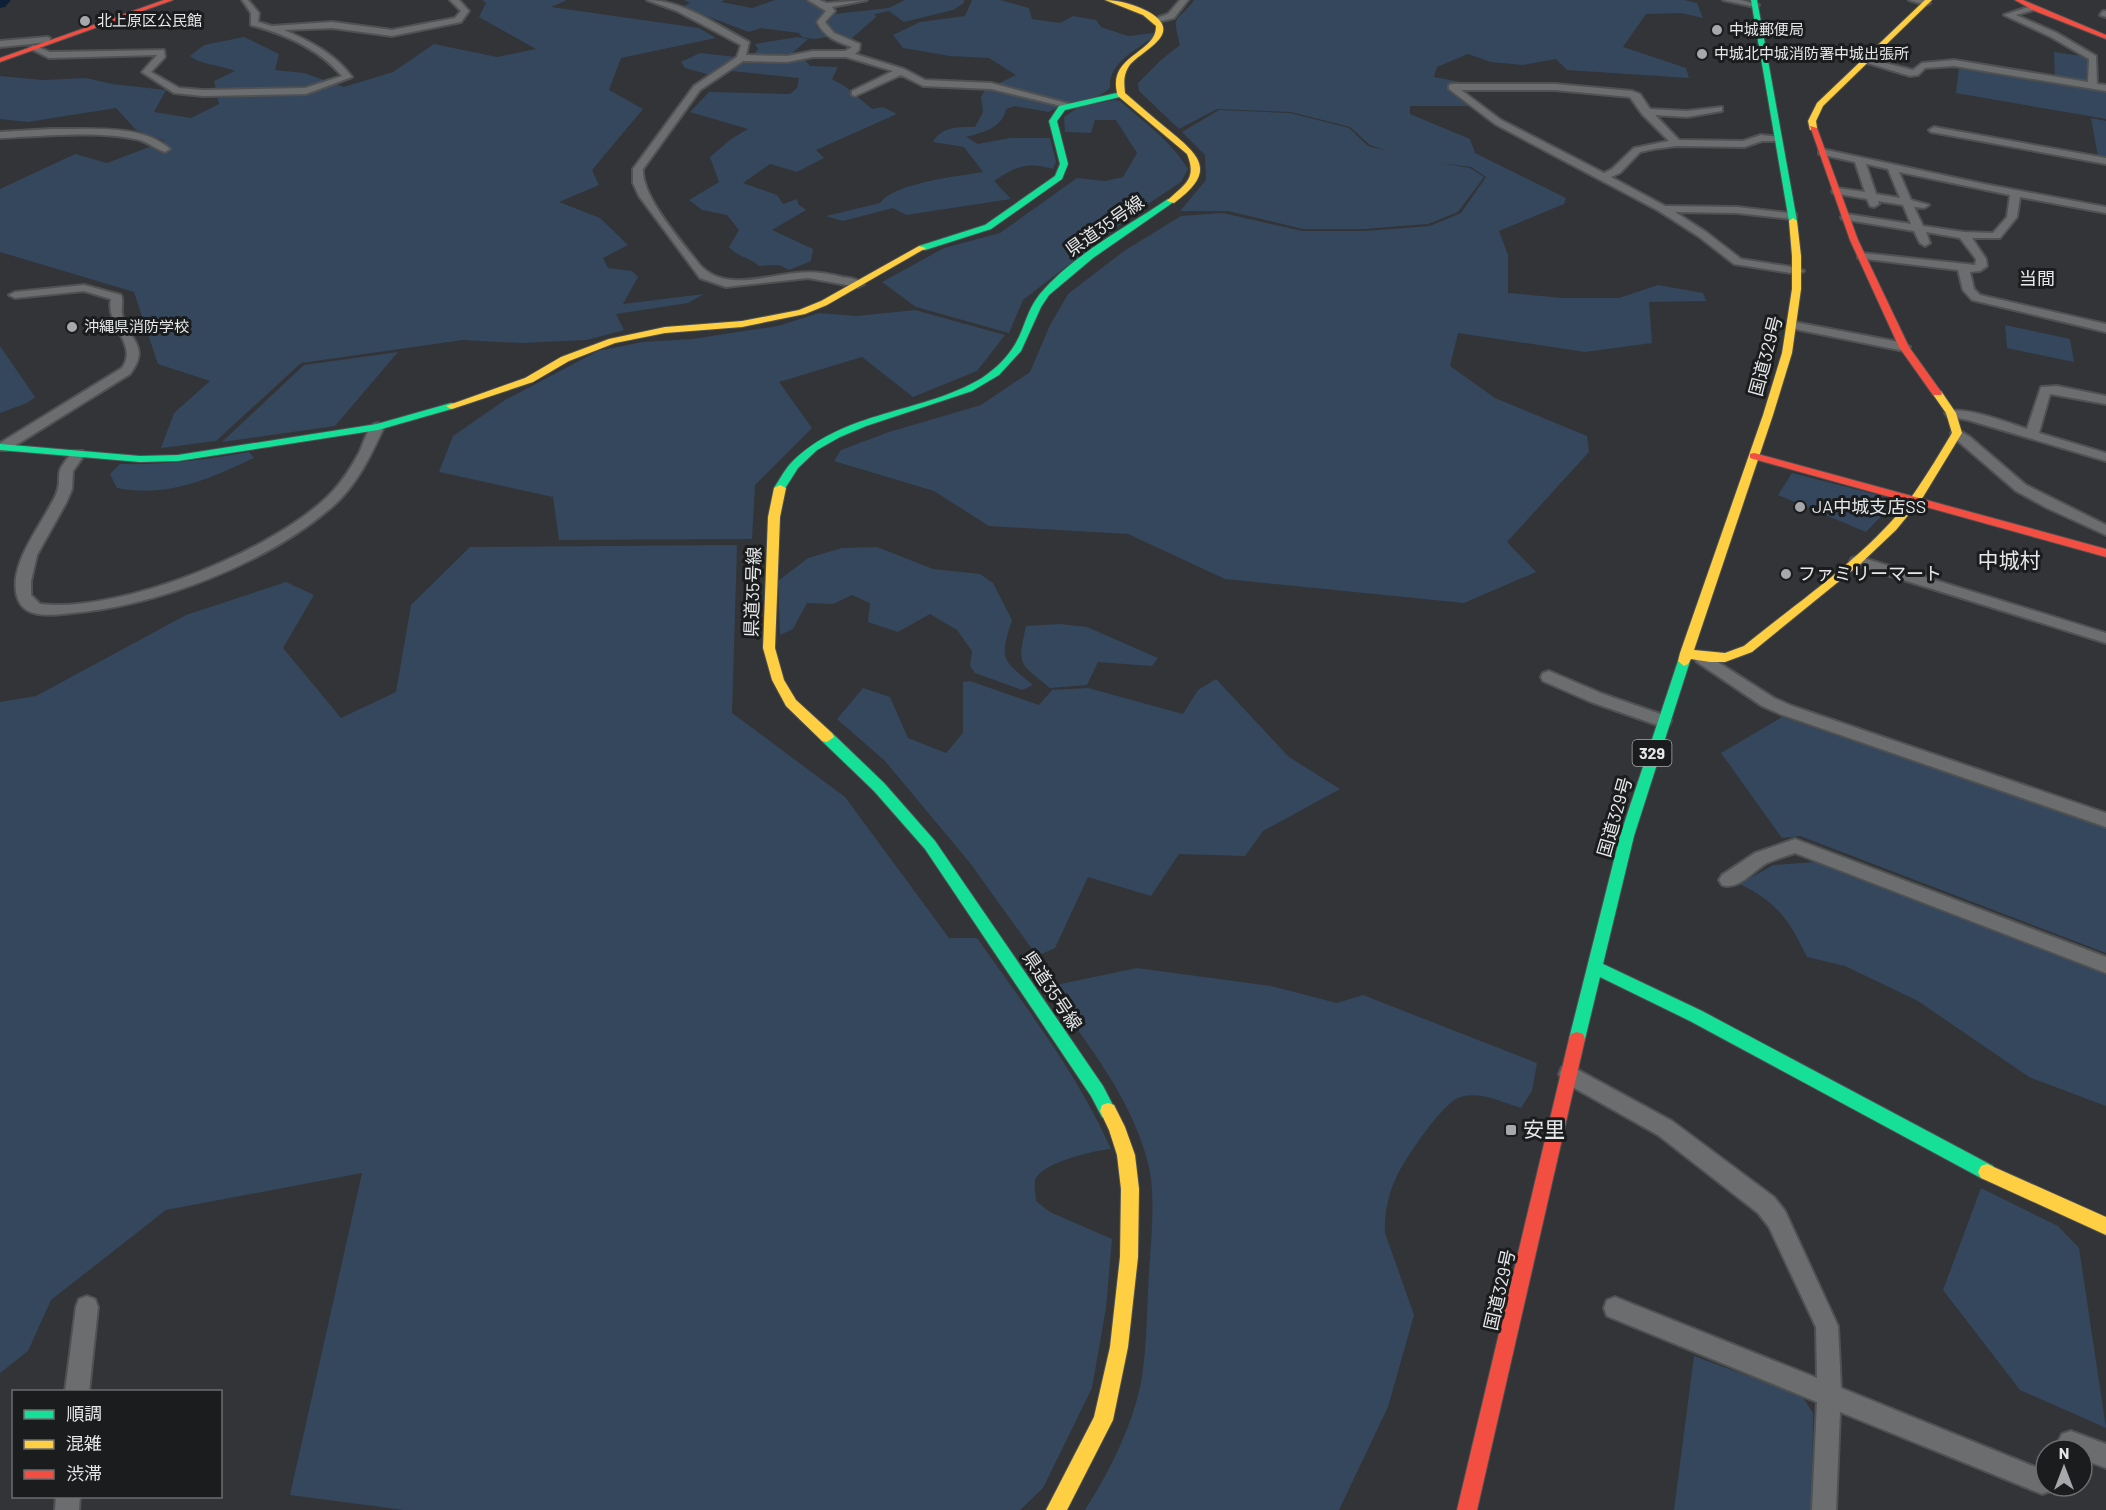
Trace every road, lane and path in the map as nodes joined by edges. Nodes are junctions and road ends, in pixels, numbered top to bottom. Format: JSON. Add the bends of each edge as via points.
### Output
{"nodes":[{"id":1,"x":166,"y":0,"type":"edge"},
{"id":2,"x":245,"y":0,"type":"edge"},
{"id":3,"x":454,"y":0,"type":"edge"},
{"id":4,"x":651,"y":0,"type":"edge"},
{"id":5,"x":812,"y":0,"type":"edge"},
{"id":6,"x":863,"y":0,"type":"edge"},
{"id":7,"x":1108,"y":0,"type":"edge"},
{"id":8,"x":1184,"y":0,"type":"edge"},
{"id":9,"x":1727,"y":0,"type":"edge"},
{"id":10,"x":2018,"y":0,"type":"edge"},
{"id":11,"x":1922,"y":1,"type":"edge"},
{"id":12,"x":1755,"y":3,"type":"edge"},
{"id":13,"x":826,"y":6,"type":"junction"},
{"id":14,"x":2031,"y":8,"type":"junction"},
{"id":15,"x":1157,"y":21,"type":"junction"},
{"id":16,"x":272,"y":28,"type":"junction"},
{"id":17,"x":2106,"y":37,"type":"edge"},
{"id":18,"x":51,"y":42,"type":"junction"},
{"id":19,"x":0,"y":44,"type":"edge"},
{"id":20,"x":33,"y":48,"type":"junction"},
{"id":21,"x":847,"y":54,"type":"junction"},
{"id":22,"x":741,"y":58,"type":"junction"},
{"id":23,"x":0,"y":60,"type":"edge"},
{"id":24,"x":1865,"y":61,"type":"junction"},
{"id":25,"x":901,"y":71,"type":"junction"},
{"id":26,"x":2092,"y":85,"type":"junction"},
{"id":27,"x":2106,"y":88,"type":"edge"},
{"id":28,"x":855,"y":93,"type":"dead end"},
{"id":29,"x":1121,"y":94,"type":"junction"},
{"id":30,"x":1069,"y":105,"type":"junction"},
{"id":31,"x":1719,"y":109,"type":"dead end"},
{"id":32,"x":1645,"y":112,"type":"junction"},
{"id":33,"x":1934,"y":130,"type":"dead end"},
{"id":34,"x":0,"y":135,"type":"edge"},
{"id":35,"x":1777,"y":139,"type":"junction"},
{"id":36,"x":1676,"y":143,"type":"junction"},
{"id":37,"x":165,"y":149,"type":"dead end"},
{"id":38,"x":1822,"y":152,"type":"junction"},
{"id":39,"x":1859,"y":159,"type":"junction"},
{"id":40,"x":2106,"y":161,"type":"edge"},
{"id":41,"x":1892,"y":167,"type":"junction"},
{"id":42,"x":1604,"y":177,"type":"junction"},
{"id":43,"x":1837,"y":191,"type":"junction"},
{"id":44,"x":2015,"y":193,"type":"junction"},
{"id":45,"x":1870,"y":196,"type":"junction"},
{"id":46,"x":1907,"y":202,"type":"junction"},
{"id":47,"x":1924,"y":205,"type":"dead end"},
{"id":48,"x":1663,"y":209,"type":"junction"},
{"id":49,"x":2106,"y":210,"type":"edge"},
{"id":50,"x":1792,"y":216,"type":"junction"},
{"id":51,"x":1846,"y":217,"type":"junction"},
{"id":52,"x":1881,"y":221,"type":"junction"},
{"id":53,"x":1918,"y":227,"type":"junction"},
{"id":54,"x":1964,"y":235,"type":"junction"},
{"id":55,"x":1925,"y":243,"type":"dead end"},
{"id":56,"x":1862,"y":256,"type":"junction"},
{"id":57,"x":1963,"y":268,"type":"junction"},
{"id":58,"x":1798,"y":272,"type":"junction"},
{"id":59,"x":858,"y":284,"type":"junction"},
{"id":60,"x":15,"y":295,"type":"dead end"},
{"id":61,"x":1794,"y":326,"type":"junction"},
{"id":62,"x":2106,"y":328,"type":"edge"},
{"id":63,"x":1904,"y":347,"type":"junction"},
{"id":64,"x":2106,"y":400,"type":"edge"},
{"id":65,"x":1951,"y":413,"type":"junction"},
{"id":66,"x":378,"y":427,"type":"junction"},
{"id":67,"x":1957,"y":433,"type":"junction"},
{"id":68,"x":2032,"y":435,"type":"junction"},
{"id":69,"x":2,"y":447,"type":"edge"},
{"id":70,"x":78,"y":454,"type":"junction"},
{"id":71,"x":1754,"y":456,"type":"junction"},
{"id":72,"x":2106,"y":457,"type":"edge"},
{"id":73,"x":1913,"y":500,"type":"junction"},
{"id":74,"x":2106,"y":530,"type":"edge"},
{"id":75,"x":2106,"y":553,"type":"edge"},
{"id":76,"x":1857,"y":561,"type":"junction"},
{"id":77,"x":2106,"y":638,"type":"edge"},
{"id":78,"x":1686,"y":653,"type":"junction"},
{"id":79,"x":1702,"y":658,"type":"junction"},
{"id":80,"x":1549,"y":677,"type":"dead end"},
{"id":81,"x":1663,"y":721,"type":"junction"},
{"id":82,"x":2106,"y":820,"type":"edge"},
{"id":83,"x":1728,"y":880,"type":"dead end"},
{"id":84,"x":2106,"y":965,"type":"edge"},
{"id":85,"x":1594,"y":967,"type":"junction"},
{"id":86,"x":1569,"y":1074,"type":"junction"},
{"id":87,"x":2106,"y":1226,"type":"edge"},
{"id":88,"x":87,"y":1307,"type":"dead end"},
{"id":89,"x":1615,"y":1308,"type":"dead end"},
{"id":90,"x":77,"y":1390,"type":"edge"},
{"id":91,"x":1829,"y":1396,"type":"junction"},
{"id":92,"x":2034,"y":1479,"type":"edge"},
{"id":93,"x":1056,"y":1510,"type":"edge"},
{"id":94,"x":1467,"y":1510,"type":"edge"},
{"id":95,"x":1824,"y":1510,"type":"edge"}],
"edges":[{"from":1,"to":18,"type":"main road"},
{"from":2,"to":16,"type":"street","via":[[255,13],[254,23]]},
{"from":3,"to":16,"type":"street","via":[[465,10],[458,20],[403,32],[383,34],[320,24]]},
{"from":4,"to":22,"type":"street","via":[[680,9],[741,39],[746,44]]},
{"from":5,"to":13,"type":"street"},
{"from":6,"to":13,"type":"street"},
{"from":7,"to":15,"type":"main road","via":[[1139,10]]},
{"from":8,"to":15,"type":"street","via":[[1171,16]]},
{"from":9,"to":12,"type":"street"},
{"from":10,"to":14,"type":"main road"},
{"from":11,"to":24,"type":"main road"},
{"from":12,"to":35,"type":"main road","name":"国道329号","number":"329"},
{"from":13,"to":21,"type":"street","via":[[831,10],[821,22],[823,28],[856,46]]},
{"from":14,"to":17,"type":"main road"},
{"from":14,"to":26,"type":"street","via":[[2008,15],[2093,58]]},
{"from":15,"to":29,"type":"main road","via":[[1161,28],[1156,40],[1121,70]]},
{"from":16,"to":20,"type":"street","via":[[309,44],[341,67],[348,77],[323,87],[283,93],[177,91],[146,72],[161,52],[49,55]]},
{"from":18,"to":19,"type":"street"},
{"from":18,"to":20,"type":"main road"},
{"from":20,"to":23,"type":"main road"},
{"from":21,"to":22,"type":"street","via":[[779,60]]},
{"from":21,"to":25,"type":"street"},
{"from":22,"to":59,"type":"street","via":[[697,88],[638,169],[636,179],[647,201],[703,276],[721,283],[743,283],[806,275]]},
{"from":24,"to":26,"type":"street","via":[[1910,73],[1922,66],[1954,63]]},
{"from":24,"to":38,"type":"main road","via":[[1820,105],[1812,121]]},
{"from":25,"to":28,"type":"street"},
{"from":25,"to":30,"type":"street","via":[[923,83],[991,86]]},
{"from":26,"to":27,"type":"street"},
{"from":29,"to":30,"type":"main road"},
{"from":29,"to":93,"type":"main road","name":"県道35号線","via":[[1191,153],[1197,163],[1197,175],[1189,188],[1047,292],[1035,306],[1014,356],[997,373],[968,389],[846,430],[814,446],[795,462],[780,486],[774,517],[769,604],[769,648],[778,680],[791,703],[879,787],[930,845],[1097,1091],[1117,1127],[1126,1155],[1129,1257],[1119,1347],[1103,1420]]},
{"from":30,"to":59,"type":"main road","via":[[1053,121],[1064,164],[1059,177],[988,228],[932,243]]},
{"from":31,"to":32,"type":"street","via":[[1687,114]]},
{"from":32,"to":36,"type":"street"},
{"from":32,"to":42,"type":"street","via":[[1632,94],[1555,87],[1452,87],[1498,122]]},
{"from":33,"to":40,"type":"street"},
{"from":34,"to":37,"type":"street","via":[[119,134],[144,138]]},
{"from":35,"to":36,"type":"street","via":[[1761,138],[1744,144]]},
{"from":35,"to":50,"type":"main road","name":"国道329号","number":"329"},
{"from":36,"to":42,"type":"street","via":[[1637,150]]},
{"from":38,"to":39,"type":"street"},
{"from":38,"to":43,"type":"main road"},
{"from":39,"to":41,"type":"street"},
{"from":39,"to":45,"type":"street"},
{"from":41,"to":44,"type":"street"},
{"from":41,"to":46,"type":"street"},
{"from":42,"to":48,"type":"street"},
{"from":43,"to":45,"type":"street"},
{"from":43,"to":51,"type":"main road"},
{"from":44,"to":49,"type":"street"},
{"from":44,"to":54,"type":"street","via":[[2012,221],[1999,234]]},
{"from":45,"to":46,"type":"street"},
{"from":45,"to":52,"type":"street"},
{"from":46,"to":47,"type":"street"},
{"from":46,"to":53,"type":"street"},
{"from":48,"to":50,"type":"street","via":[[1737,210]]},
{"from":48,"to":58,"type":"street","via":[[1738,262]]},
{"from":50,"to":58,"type":"main road","name":"国道329号","number":"329"},
{"from":51,"to":52,"type":"street"},
{"from":51,"to":56,"type":"main road"},
{"from":52,"to":53,"type":"street"},
{"from":53,"to":54,"type":"street"},
{"from":53,"to":55,"type":"street"},
{"from":54,"to":57,"type":"street","via":[[1981,259],[1981,266]]},
{"from":56,"to":57,"type":"street"},
{"from":56,"to":63,"type":"main road"},
{"from":57,"to":62,"type":"street","via":[[1969,290],[1977,298]]},
{"from":58,"to":61,"type":"main road","name":"国道329号","number":"329"},
{"from":59,"to":66,"type":"main road","via":[[824,303],[775,319],[665,330],[612,341],[484,397]]},
{"from":60,"to":69,"type":"street","via":[[84,288],[117,297],[115,311],[135,355],[126,371]]},
{"from":61,"to":63,"type":"street"},
{"from":61,"to":71,"type":"main road","name":"国道329号","number":"329"},
{"from":63,"to":65,"type":"main road"},
{"from":64,"to":68,"type":"street","via":[[2045,390]]},
{"from":65,"to":67,"type":"main road"},
{"from":65,"to":68,"type":"street"},
{"from":66,"to":70,"type":"main road","via":[[178,458]]},
{"from":66,"to":70,"type":"street","via":[[354,476],[342,491],[319,512],[266,544],[195,578],[122,603],[42,610],[28,603],[23,593],[25,564],[64,492],[66,472]]},
{"from":67,"to":73,"type":"main road"},
{"from":67,"to":74,"type":"street","via":[[2022,489]]},
{"from":68,"to":72,"type":"street"},
{"from":69,"to":70,"type":"main road"},
{"from":71,"to":73,"type":"main road"},
{"from":71,"to":78,"type":"main road","name":"国道329号","number":"329"},
{"from":73,"to":75,"type":"main road"},
{"from":73,"to":76,"type":"main road","via":[[1890,530]]},
{"from":76,"to":77,"type":"street"},
{"from":76,"to":79,"type":"main road","via":[[1739,654]]},
{"from":78,"to":79,"type":"main road"},
{"from":78,"to":81,"type":"main road","name":"国道329号","number":"329"},
{"from":79,"to":82,"type":"street","via":[[1786,711]]},
{"from":80,"to":81,"type":"street"},
{"from":81,"to":85,"type":"main road","name":"国道329号","number":"329","via":[[1627,836]]},
{"from":83,"to":84,"type":"street","via":[[1761,858],[1795,846]]},
{"from":85,"to":86,"type":"main road","name":"国道329号","number":"329"},
{"from":85,"to":87,"type":"main road","via":[[1696,1016],[1993,1175]]},
{"from":86,"to":91,"type":"street","via":[[1665,1128],[1766,1205],[1777,1219],[1827,1326]]},
{"from":86,"to":94,"type":"main road","name":"国道329号","number":"329"},
{"from":88,"to":90,"type":"street"},
{"from":89,"to":91,"type":"street"},
{"from":91,"to":92,"type":"street"},
{"from":91,"to":95,"type":"street"}]}
